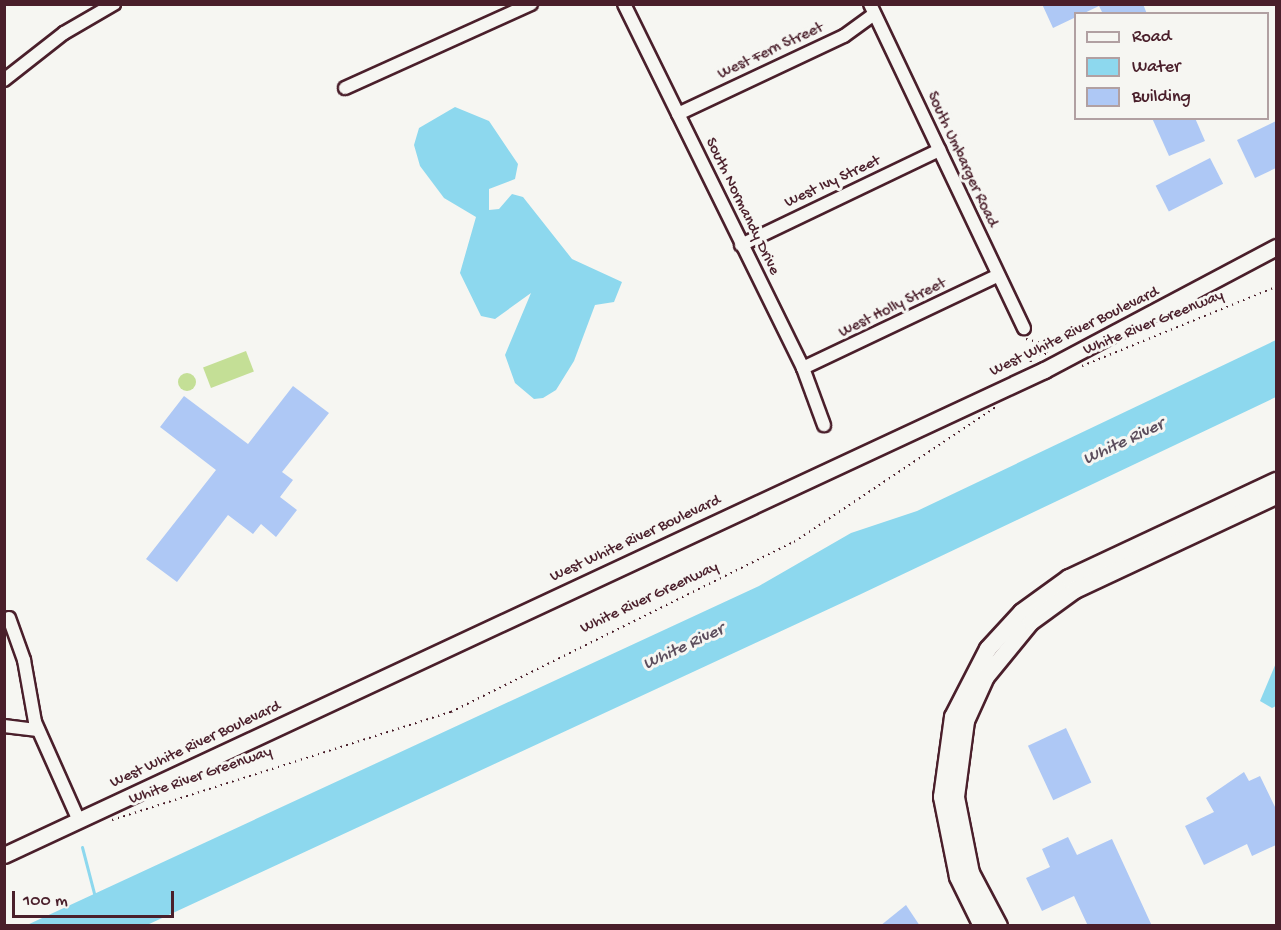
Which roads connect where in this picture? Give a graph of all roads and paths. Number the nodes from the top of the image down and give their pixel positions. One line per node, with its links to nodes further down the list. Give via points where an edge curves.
1 (81, 4): 6 (street)
2 (114, 4): 6 (street)
3 (531, 4): 8 (street)
4 (624, 4): 9 (street, South Normandy Drive)
5 (872, 9): 9 (street, West Fern Street, via 844,36); 10 (street, South Umbarger Road)
6 (87, 17): 7 (street)
7 (4, 80)
8 (345, 88)
9 (678, 114): 11 (street, South Normandy Drive)
10 (939, 150): 11 (street, West Ivy Street); 13 (street, South Umbarger Road)
11 (741, 245): 16 (street, South Normandy Drive)
12 (1276, 247): 17 (street, West White River Boulevard)
13 (998, 276): 15 (street, South Umbarger Road); 16 (street, West Holly Street)
14 (1276, 287): 18 (path, White River Greenway)
15 (1024, 328): 17 (path, via 1026,339 1048,345 1046,354 1028,355)
16 (802, 368): 20 (street, South Normandy Drive)
17 (1044, 370): 26 (street, West White River Boulevard)
18 (1072, 370)
19 (1004, 402): 27 (path, White River Greenway, via 794,542 451,712 251,771)
20 (824, 425)
21 (1276, 481): 29 (main road, via 1069,579 1022,612 983,656 953,717 942,797 958,877)
22 (1276, 496): 30 (main road, via 1076,590 1022,631 986,677 966,721 956,797 971,873)
23 (9, 618): 25 (street, via 24,660)
24 (4, 726): 25 (street)
25 (38, 730): 26 (street)
26 (78, 821): 28 (street, West White River Boulevard)
27 (104, 823)
28 (4, 855)
29 (982, 926)
30 (999, 926)

